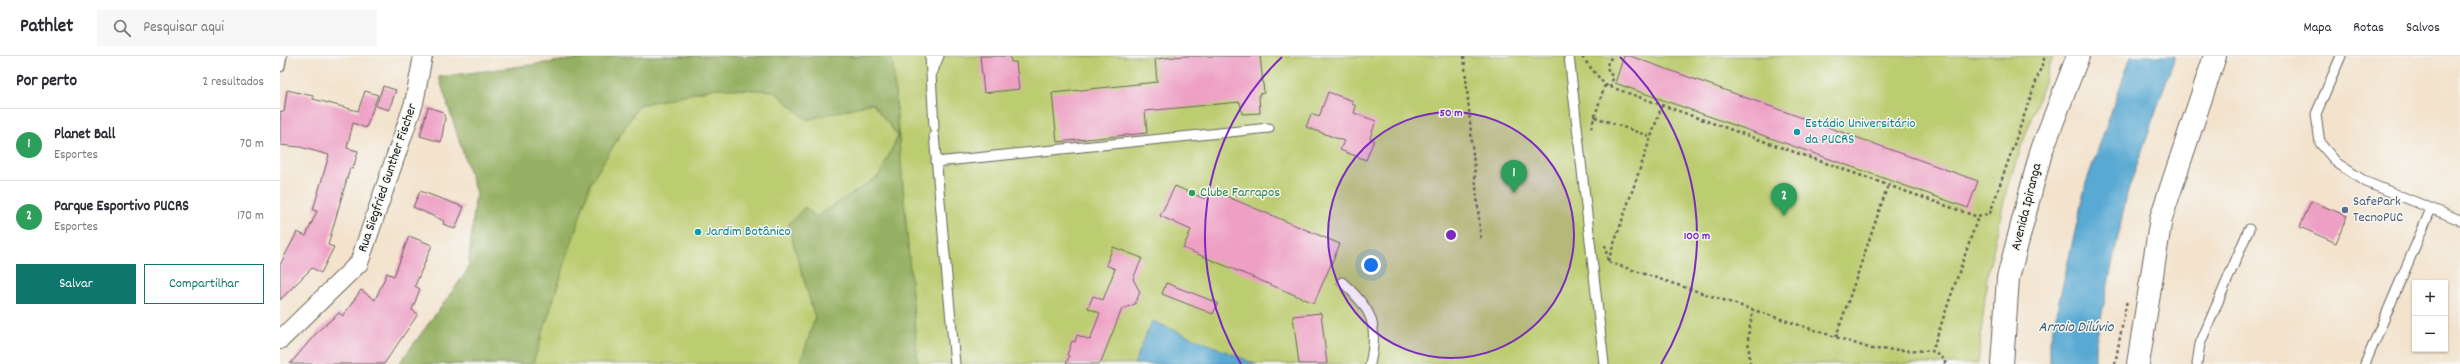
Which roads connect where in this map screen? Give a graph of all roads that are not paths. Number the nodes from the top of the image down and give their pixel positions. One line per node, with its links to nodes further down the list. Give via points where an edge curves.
1 (282, 56): 9 (lane)
2 (423, 56): 17 (street, Rua Siegfried Gunther Fischer, via 414,103 359,263)
3 (930, 56): 10 (lane)
4 (939, 56): 10 (lane)
5 (1569, 56): 20 (lane)
6 (2078, 56): 21 (main road, Avenida Ipiranga, via 2041,152 2008,278)
7 (2215, 56): 22 (main road, via 2162,218)
8 (2341, 56): 13 (lane, via 2316,114 2320,143 2336,163 2366,182)
9 (280, 67)
10 (932, 74): 12 (lane)
11 (1269, 128): 12 (lane)
12 (936, 162): 18 (lane)
13 (2431, 209): 14 (lane); 24 (lane)
14 (2460, 220)
15 (2249, 229): 23 (lane, via 2200,344)
16 (1342, 282): 19 (lane, via 1360,297 1372,316 1375,341)
17 (280, 340)
18 (955, 364)
19 (1370, 364)
20 (1604, 364)
21 (2002, 364)
22 (2138, 364)
23 (2196, 364)
24 (2365, 364)

